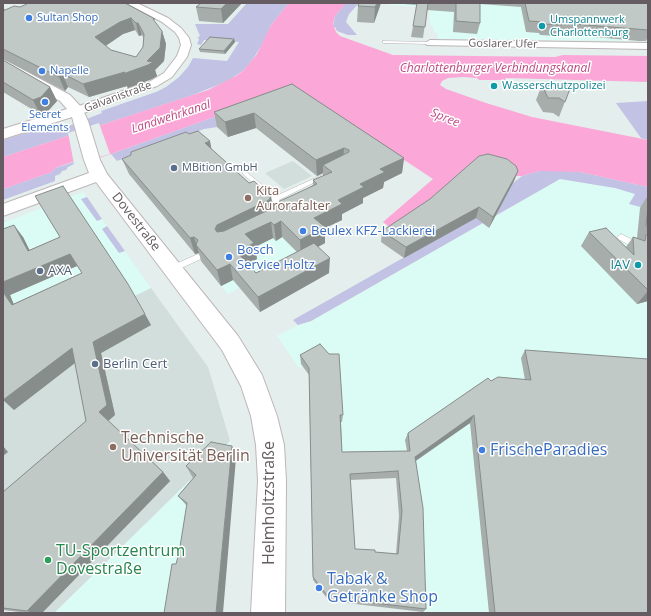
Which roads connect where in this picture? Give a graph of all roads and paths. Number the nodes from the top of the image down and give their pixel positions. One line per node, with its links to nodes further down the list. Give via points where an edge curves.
1 (130, 3): 6 (street, Galvanistraße, via 165,20 178,30 186,45 182,57 168,75 153,84)
2 (385, 42): 3 (lane)
3 (430, 43): 4 (street, Goslarer Ufer)
4 (648, 46)
5 (3, 63): 6 (street, via 65,98)
6 (80, 118): 7 (street); 8 (street)
7 (3, 134)
8 (96, 167): 12 (street); 17 (street, Dovestraße)
9 (245, 173): 11 (lane)
10 (330, 173): 11 (lane)
11 (275, 199): 13 (lane, via 279,212)
12 (3, 210)
13 (272, 221)
14 (620, 237): 15 (lane)
15 (648, 248)
16 (198, 257): 17 (lane)
17 (172, 269): 18 (street, Dovestraße)
18 (236, 352): 19 (street, Helmholtzstraße, via 254,383 270,445 272,481)
19 (268, 613)

